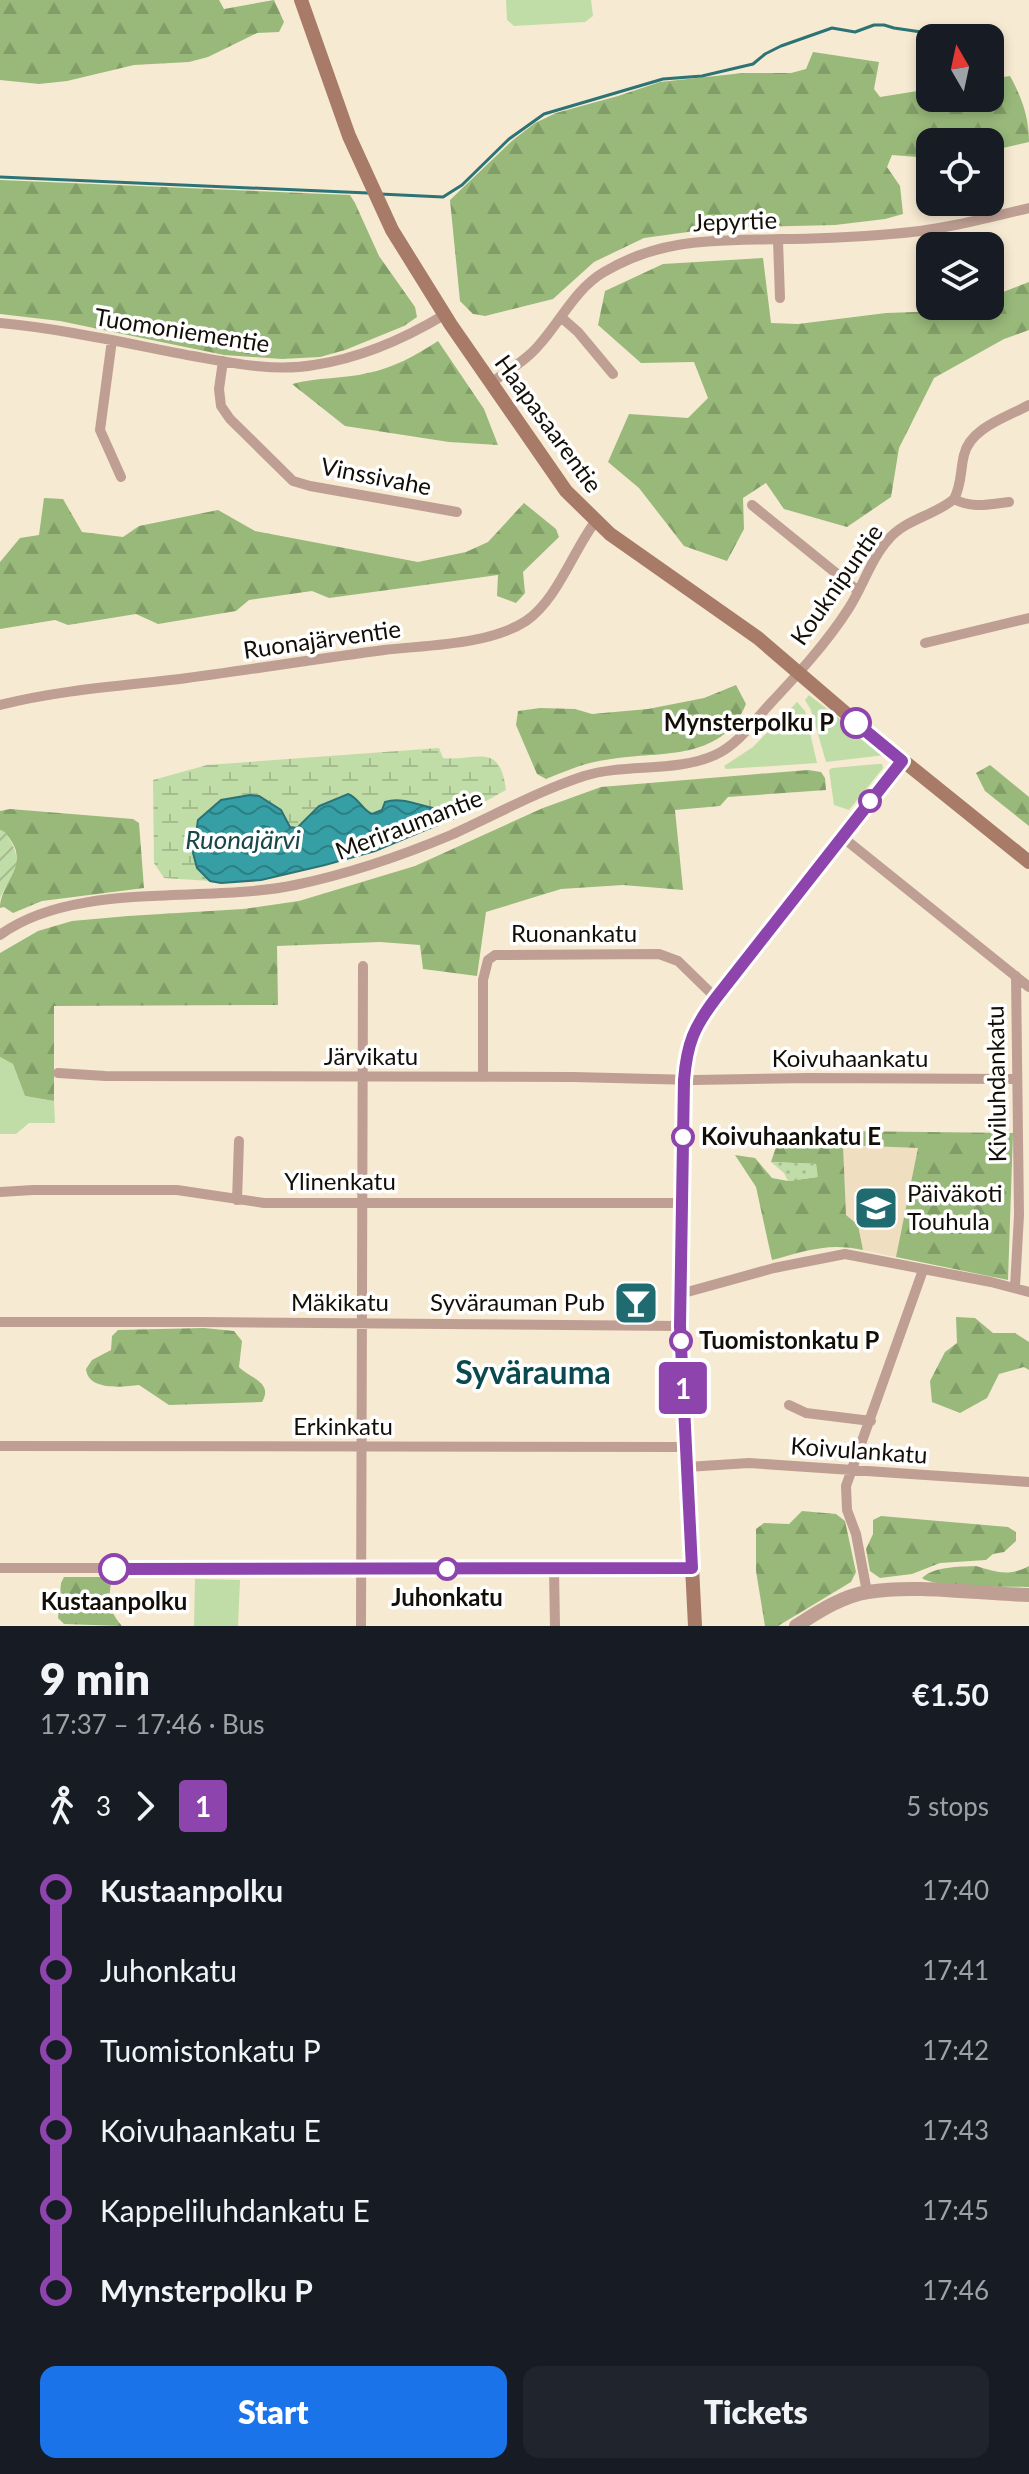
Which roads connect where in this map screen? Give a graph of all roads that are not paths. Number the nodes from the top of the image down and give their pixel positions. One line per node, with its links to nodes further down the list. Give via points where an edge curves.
1 (301, 0): 5 (main road, Haapasaarentie, via 374,194)
2 (1029, 208): 3 (street, Jepyrtie, via 895,234)
3 (778, 240): 4 (street); 6 (street, Jepyrtie, via 710,239 651,251 600,274)
4 (780, 298)
5 (444, 315): 9 (street, Tuomoniementie, via 387,344 330,362 290,367); 11 (main road, Haapasaarentie)
6 (562, 318): 10 (street); 11 (street, Jepyrtie, via 536,349)
7 (0, 323): 8 (street, Tuomoniementie)
8 (112, 340): 9 (street, Tuomoniementie); 13 (street, via 100,430)
9 (223, 361): 17 (street, Vinssivahe, via 221,406 293,481)
10 (613, 374)
11 (491, 383): 18 (main road, Haapasaarentie, via 566,491)
12 (1029, 405): 14 (street, via 970,441)
13 (121, 477)
14 (954, 499): 15 (street, via 978,506); 19 (street, Kouknipuntie, via 897,531)
15 (1009, 502)
16 (752, 505): 19 (street)
17 (457, 512)
18 (595, 522): 22 (main road, Haapasaarentie, via 758,638); 23 (street, Ruonajärventie, via 541,607 528,620 488,636 41,695)
19 (858, 591): 22 (street, Kouknipuntie)
20 (1029, 618): 21 (street)
21 (925, 643)
22 (798, 674): 24 (main road, Haapasaarentie); 27 (street, Meriraumantie, via 738,740 699,761 581,777 406,853 295,885 72,905 26,918)
23 (0, 705)
24 (902, 761): 25 (main road); 26 (main road, Haapasaarentie)
25 (841, 836): 29 (street); 31 (main road)
26 (1029, 862)
27 (0, 935)
28 (363, 966): 33 (street)
29 (1016, 976): 30 (street); 35 (street, Kiviluhdankatu)
30 (1029, 987)
31 (716, 998): 34 (street, Ruonankatu, via 671,957 495,955 488,960 483,980); 36 (main road, via 689,1042)
32 (58, 1073): 33 (street, Järvikatu)
33 (362, 1077): 34 (street, Järvikatu); 40 (street)
34 (483, 1077): 36 (street, Järvikatu)
35 (1015, 1079): 36 (street, Koivuhaankatu); 43 (street, Kiviluhdankatu)
36 (684, 1080): 41 (main road)
37 (239, 1141): 39 (street)
38 (0, 1192): 39 (street, Ylinenkatu, via 177,1190)
39 (237, 1200): 40 (street, Ylinenkatu)
40 (361, 1202): 41 (street, Ylinenkatu); 47 (street)
41 (682, 1203): 45 (main road)
42 (923, 1270): 43 (street); 45 (street, via 845,1254); 50 (street)
43 (1015, 1287): 44 (street)
44 (1029, 1292)
45 (680, 1294): 48 (main road)
46 (0, 1322): 47 (street, Mäkikatu)
47 (361, 1324): 48 (street, Mäkikatu); 53 (street)
48 (680, 1326): 52 (main road)
49 (789, 1405): 50 (street, via 806,1413)
50 (871, 1421): 55 (street)
51 (0, 1446): 53 (street, Erkinkatu)
52 (686, 1447): 53 (street, Erkinkatu); 54 (main road)
53 (360, 1448): 59 (street)
54 (687, 1467): 55 (street, Koivulankatu, via 749,1463); 58 (main road)
55 (853, 1471): 56 (street, Koivulankatu); 61 (street, via 846,1486 847,1510)
56 (1029, 1482)
57 (0, 1568): 59 (street)
58 (692, 1568): 60 (street); 65 (main road)
59 (361, 1569): 60 (street); 63 (street)
60 (554, 1569): 64 (street)
61 (867, 1592): 62 (street); 66 (street)
62 (1029, 1595)
63 (361, 1626)
64 (555, 1626)
65 (695, 1626)
66 (796, 1626)

